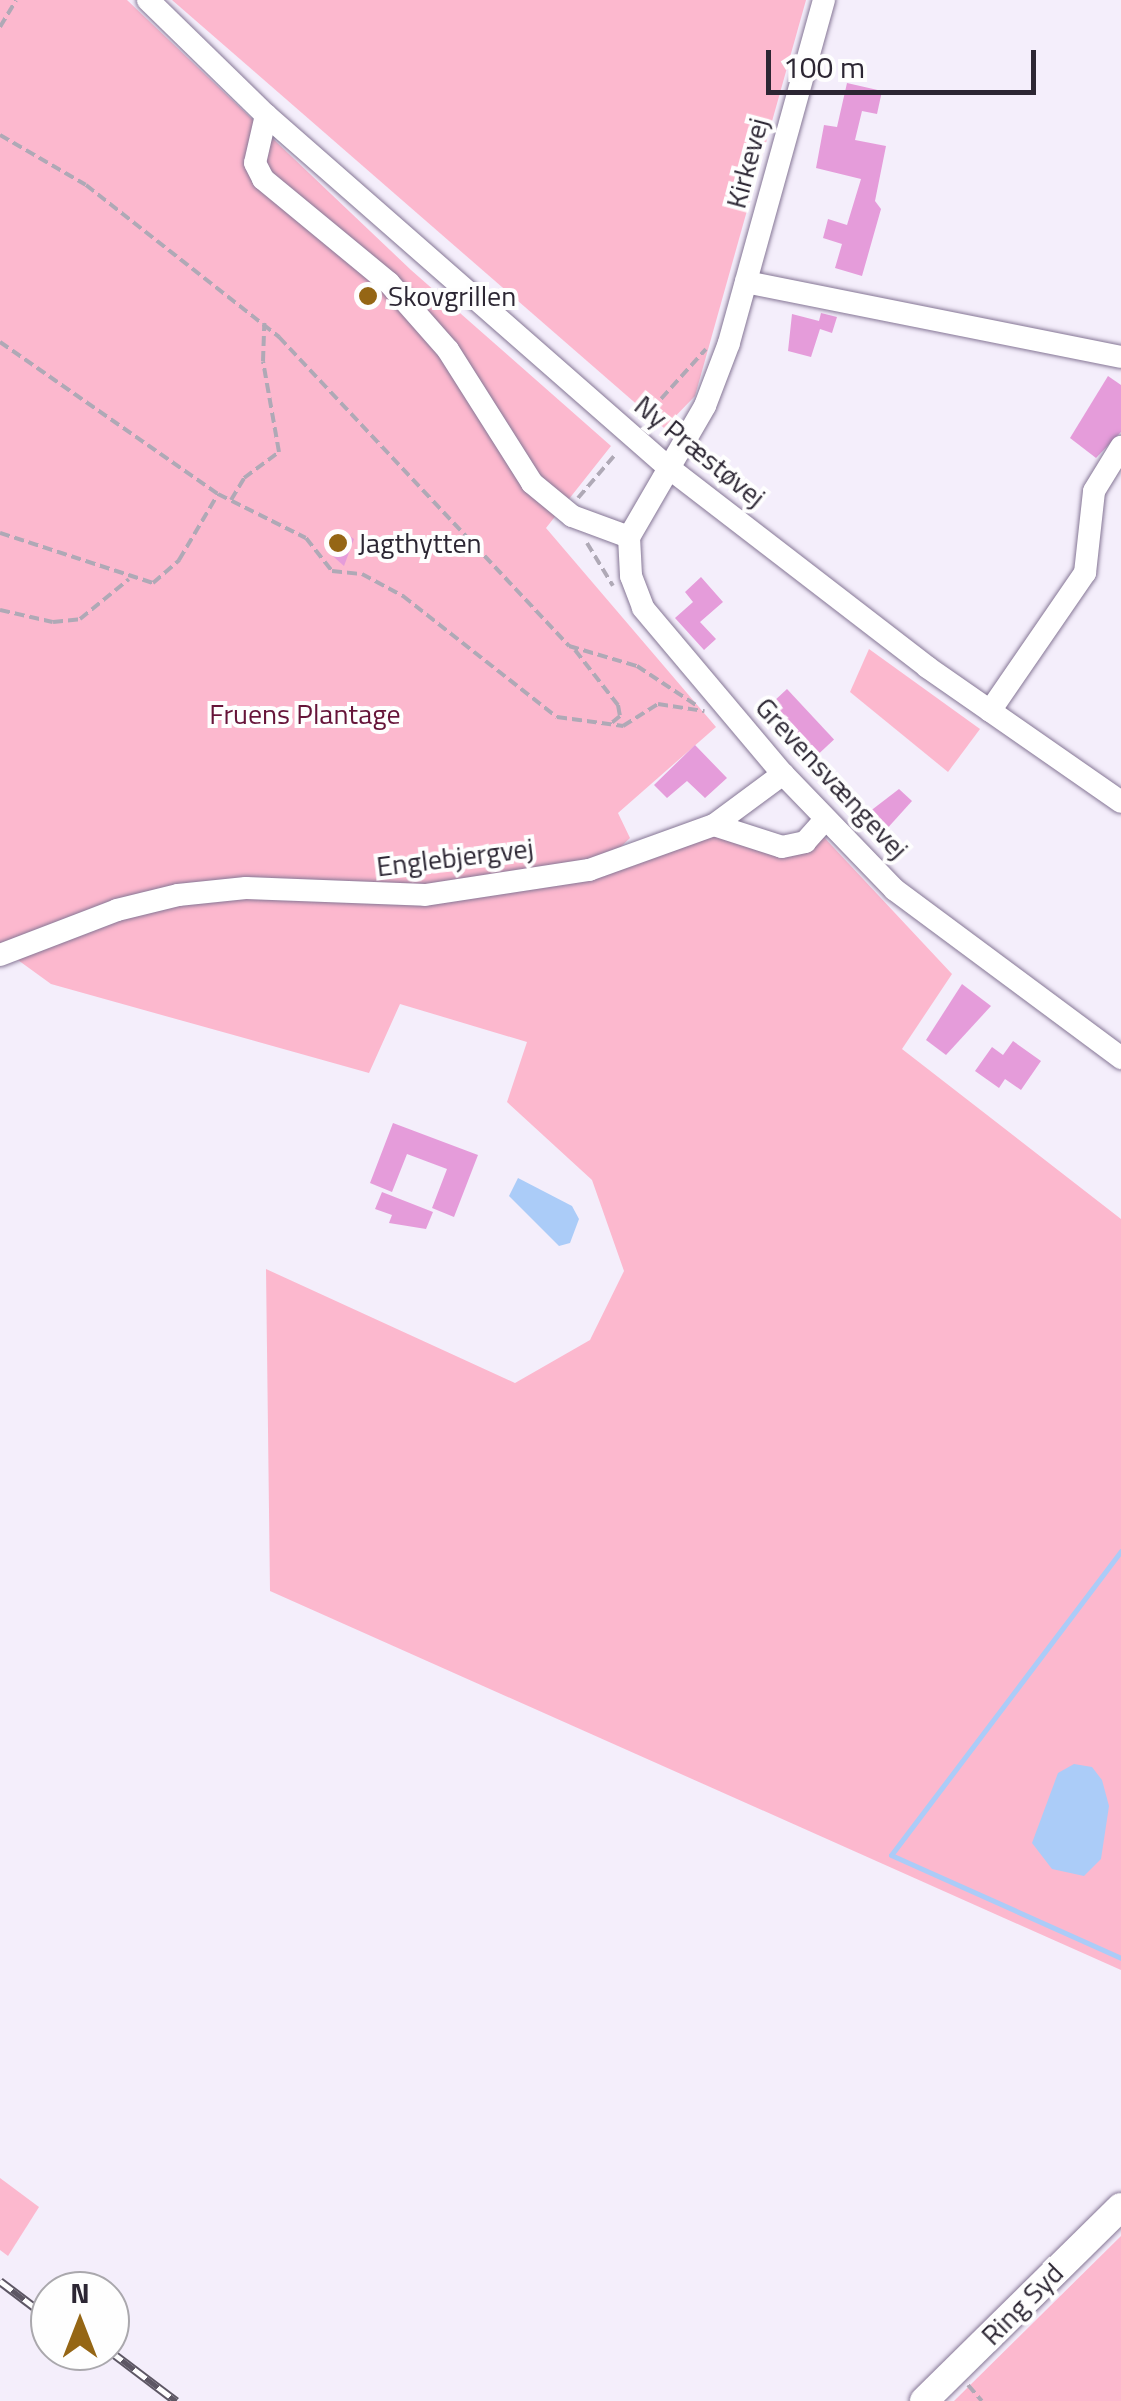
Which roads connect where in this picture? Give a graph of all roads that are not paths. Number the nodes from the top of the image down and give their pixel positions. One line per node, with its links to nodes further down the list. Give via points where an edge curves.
1 (148, 0): 3 (street, Ny Præstøvej)
2 (824, 0): 4 (street, Kirkevej)
3 (266, 114): 7 (street, Ny Præstøvej); 8 (street, via 255,163 263,179 389,284 448,350 532,483 572,516)
4 (746, 282): 5 (street); 7 (street, Kirkevej, via 706,406)
5 (1121, 356)
6 (1121, 447): 9 (street, via 1090,505 1085,573)
7 (670, 468): 8 (street); 9 (street, Ny Præstøvej)
8 (629, 536): 10 (street, Grevensvængevej, via 631,576 644,608)
9 (990, 711): 11 (street, Ny Præstøvej)
10 (783, 774): 12 (street, Grevensvængevej); 13 (street, Englebjergvej)
11 (1121, 802)
12 (825, 820): 13 (street, via 805,842 782,847); 15 (street, Grevensvængevej, via 894,890)
13 (714, 825): 14 (street, Englebjergvej, via 589,870 426,895 246,888 178,895 117,910)
14 (0, 956)
15 (1121, 1058)
16 (1121, 2206): 17 (main road, Ring Syd)
17 (924, 2401)

